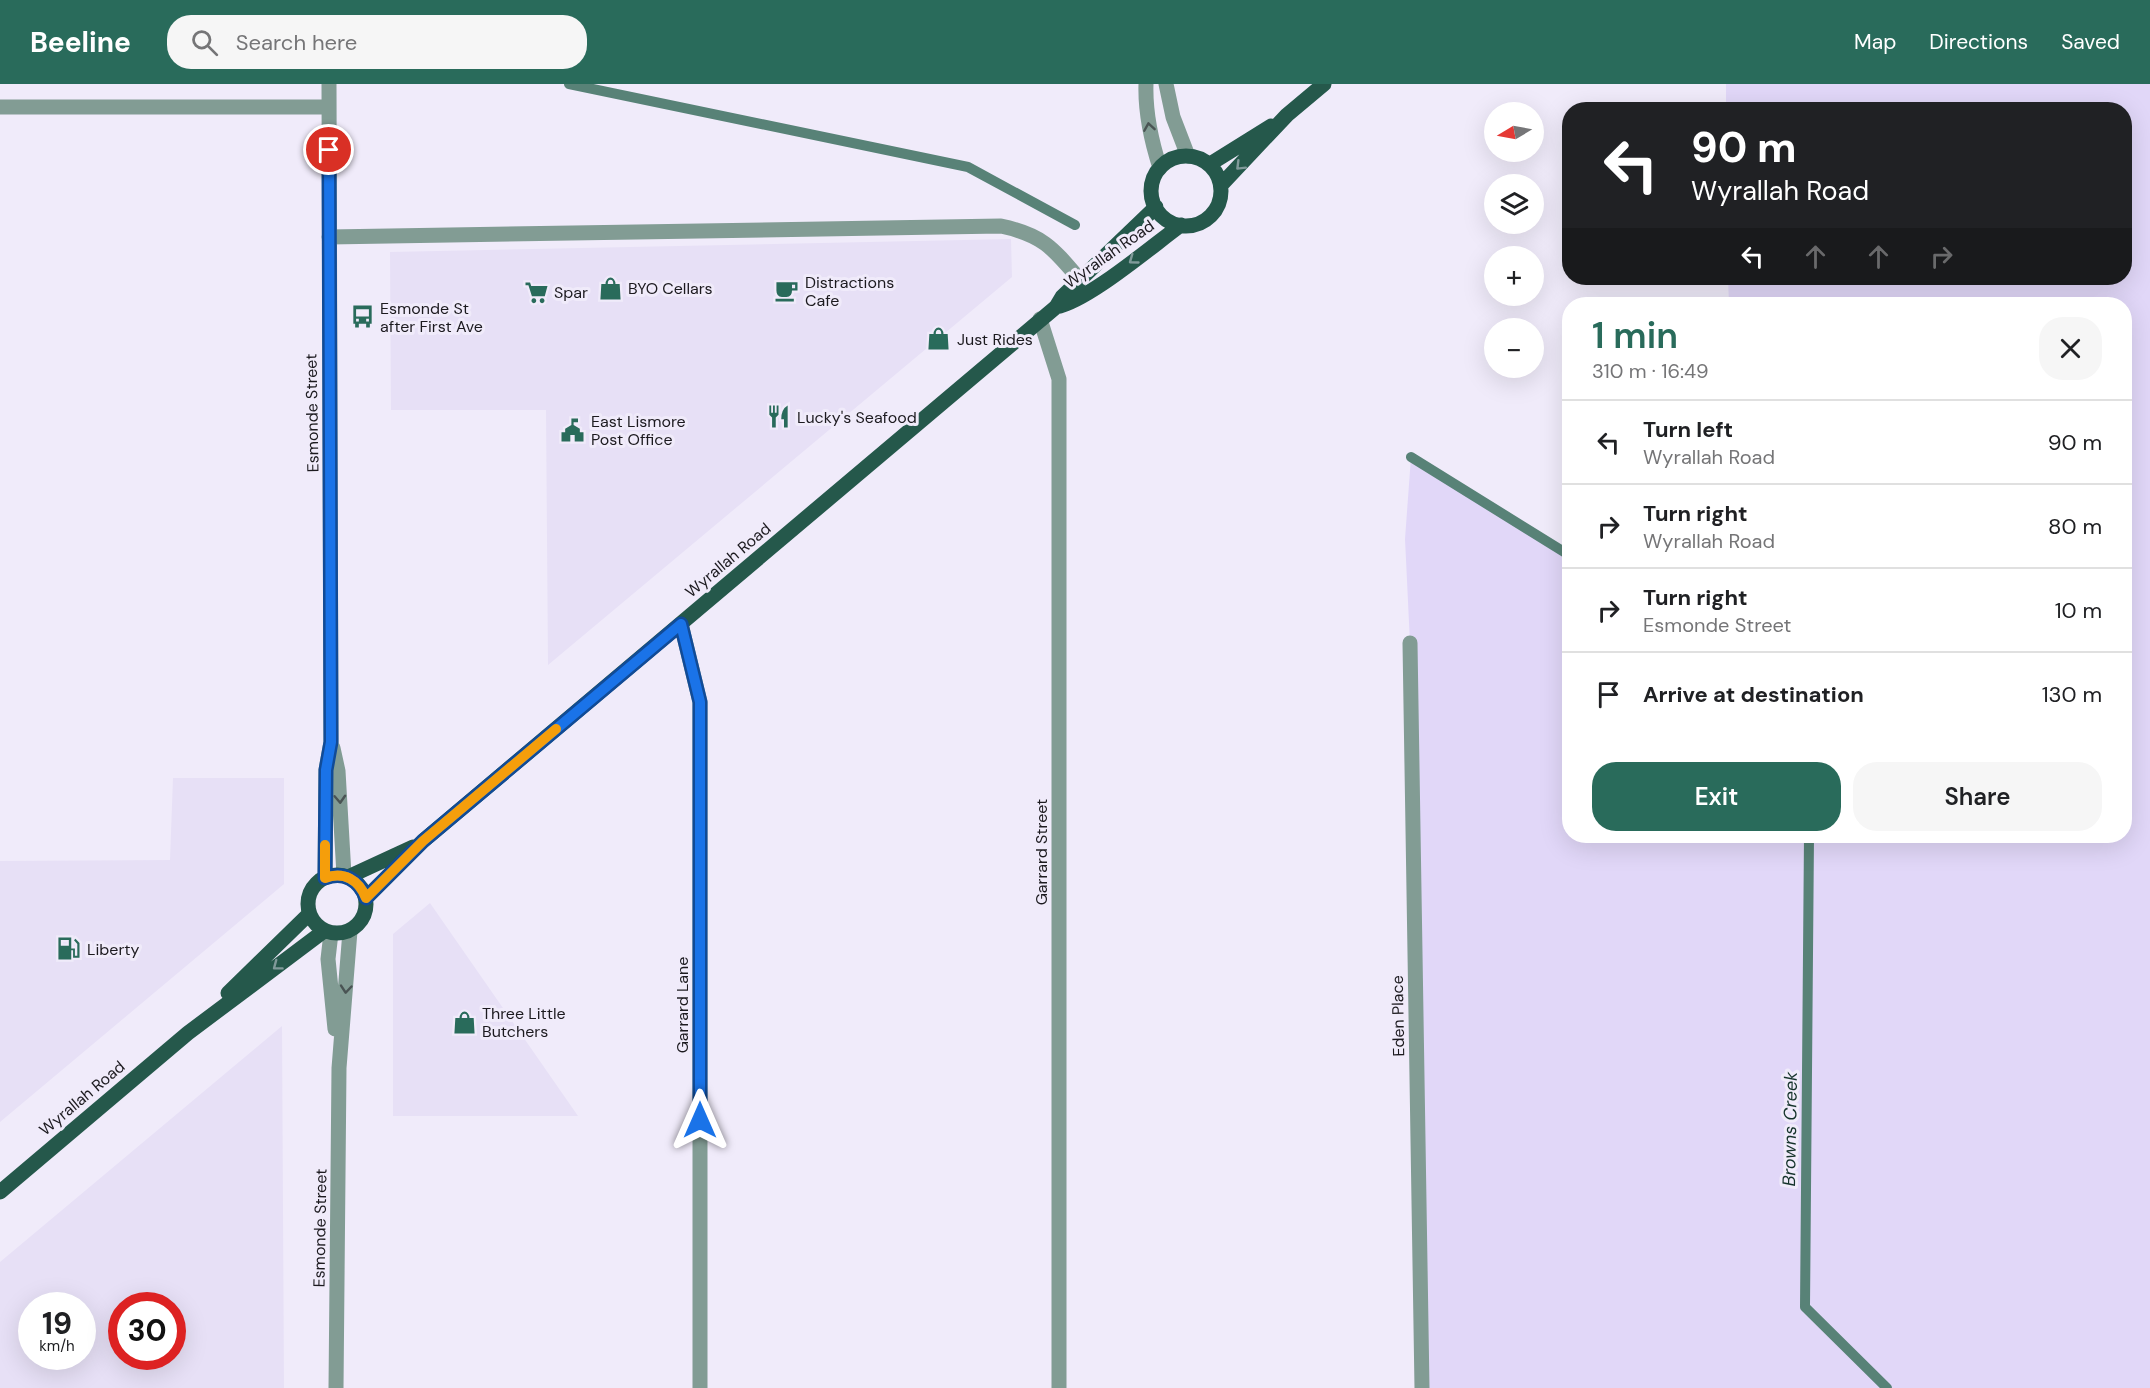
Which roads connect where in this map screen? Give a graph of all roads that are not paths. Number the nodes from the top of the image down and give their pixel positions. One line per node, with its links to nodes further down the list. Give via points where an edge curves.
1 (329, 84): 6 (street, Esmonde Street)
2 (1146, 84): 10 (street, one-way to 2, via 1152,143)
3 (1166, 84): 8 (street)
4 (1324, 84): 7 (main road)
5 (0, 107): 6 (street)
6 (329, 107): 14 (street, Esmonde Street)
7 (1287, 115): 9 (main road); 11 (main road, one-way to 11)
8 (1188, 156): 9 (main road); 10 (main road, via 1173,159)
9 (1210, 164): 11 (main road)
10 (1160, 168): 12 (main road, via 1152,183)
11 (1221, 185): 13 (main road, via 1218,207 1211,215 1192,226)
12 (1156, 207): 13 (main road, via 1166,219); 15 (main road, Wyrallah Road)
13 (1181, 225): 16 (main road, Wyrallah Road, one-way to 16, via 1100,285)
14 (329, 237): 15 (street, via 1000,226 1040,238); 20 (street, Esmonde Street)
15 (1080, 280): 16 (main road, Wyrallah Road)
16 (1056, 307): 17 (main road, Wyrallah Road)
17 (1040, 319): 18 (main road, Wyrallah Road); 33 (street, Garrard Street, via 1059,379)
18 (681, 624): 21 (main road, Wyrallah Road); 32 (street, Garrard Lane, via 700,702)
19 (1410, 643): 34 (street, Eden Place)
20 (331, 742): 22 (street, Esmonde Street, one-way to 22, via 338,771); 23 (street, Esmonde Street, via 326,770)
21 (423, 841): 22 (main road, Wyrallah Road); 24 (main road, Wyrallah Road)
22 (346, 876): 23 (main road, Wyrallah Road); 24 (main road, via 361,888)
23 (325, 878): 25 (main road, via 312,888)
24 (366, 898): 26 (main road, Wyrallah Road, via 365,914)
25 (309, 914): 27 (main road, via 315,924); 28 (main road, Wyrallah Road)
26 (350, 931): 27 (main road); 29 (street, Esmonde Street, one-way to 29)
27 (328, 932): 28 (main road, Wyrallah Road, one-way to 28); 29 (street, Esmonde Street)
28 (188, 1033): 30 (main road, Wyrallah Road)
29 (339, 1068): 31 (street, Esmonde Street)
30 (0, 1192)
31 (336, 1388)
32 (700, 1388)
33 (1059, 1388)
34 (1422, 1388)

